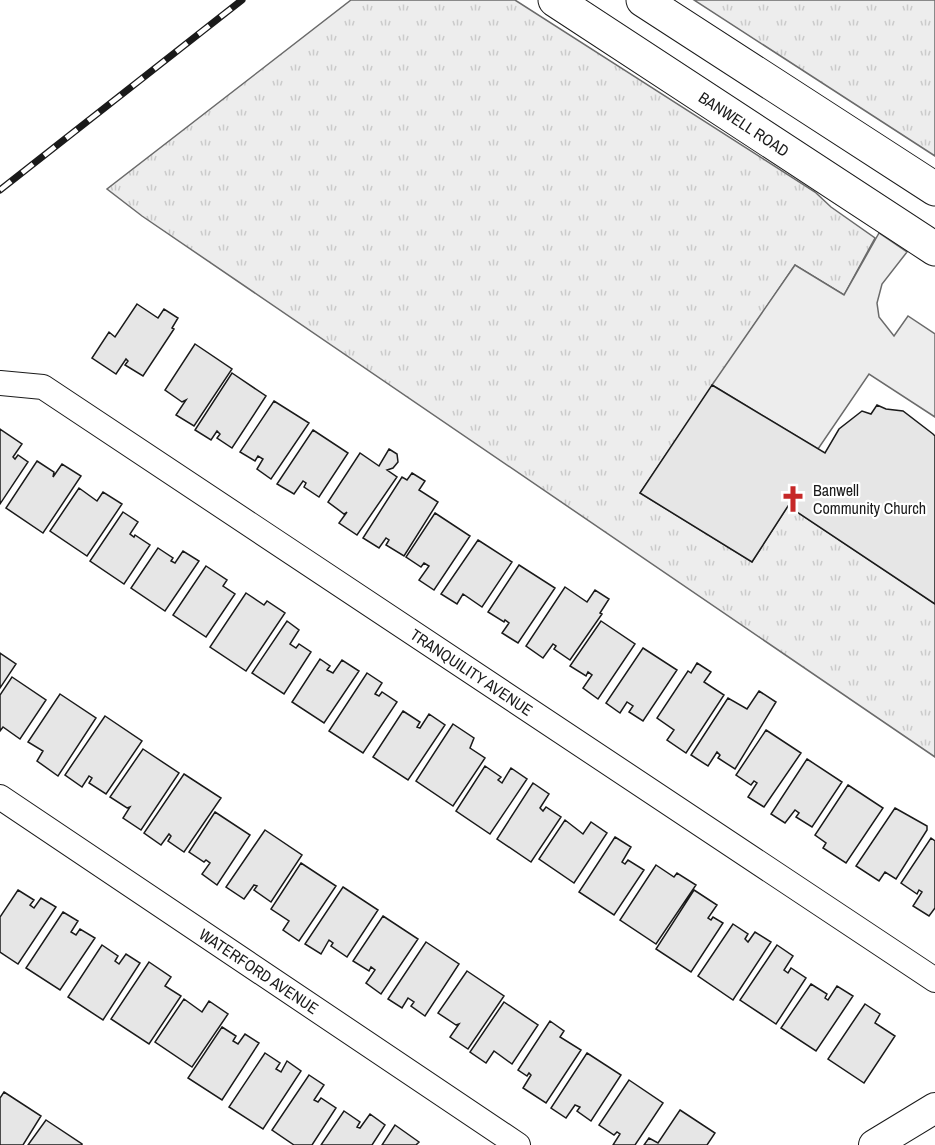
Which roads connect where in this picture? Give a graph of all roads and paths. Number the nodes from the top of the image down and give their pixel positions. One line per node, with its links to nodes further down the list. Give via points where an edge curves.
1 (555, 0): 4 (main road, BANWELL ROAD)
2 (643, 0): 3 (main road)
3 (935, 189)
4 (935, 249)
5 (1, 383): 7 (street, TRANQUILITY AVENUE, via 43,387)
6 (0, 797): 9 (street, WATERFORD AVENUE)
7 (935, 980)
8 (935, 1108): 10 (street)
9 (518, 1145)
10 (874, 1145)

